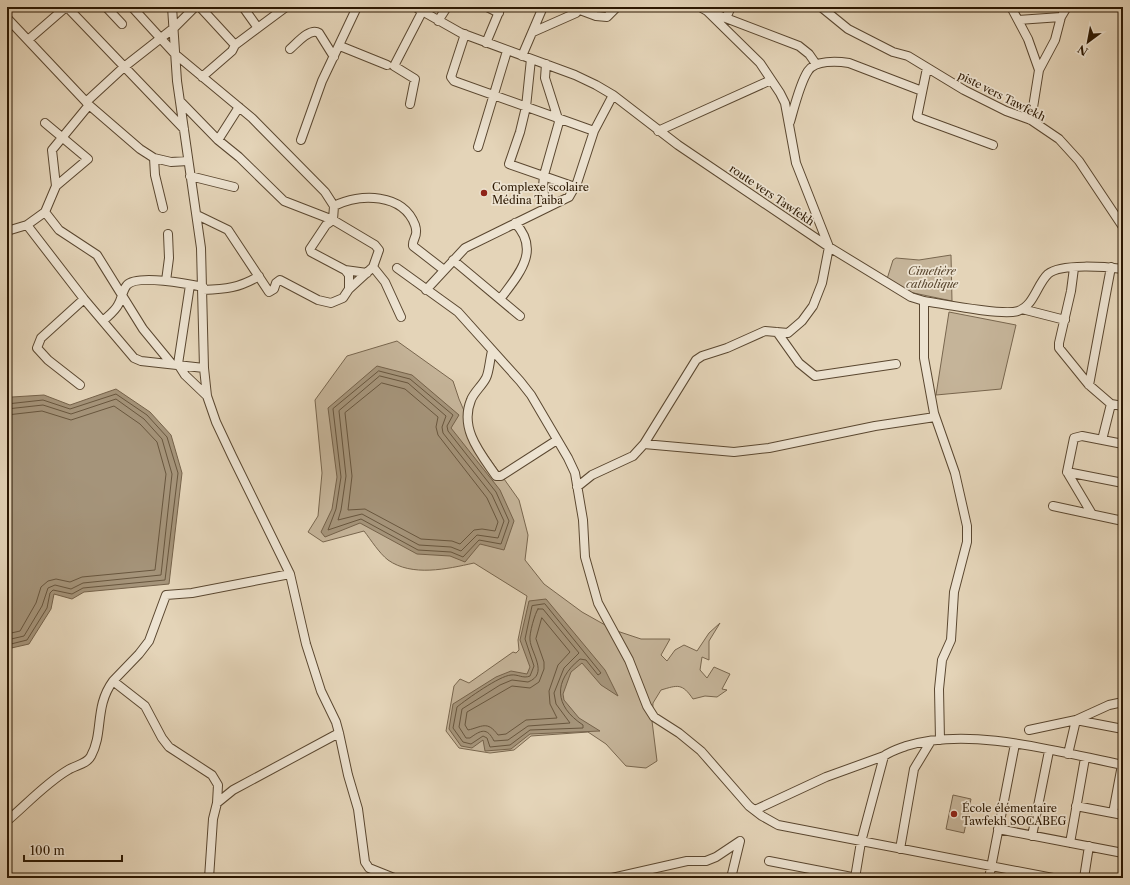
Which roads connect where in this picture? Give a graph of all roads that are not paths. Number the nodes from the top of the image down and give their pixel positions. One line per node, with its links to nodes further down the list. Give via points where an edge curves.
1 (67, 7): 34 (street); 47 (street)
2 (106, 7): 28 (street)
3 (132, 7): 33 (street)
4 (172, 7): 29 (street)
5 (195, 7): 29 (street)
6 (200, 7): 36 (street)
7 (243, 7): 30 (street)
8 (286, 7): 30 (street)
9 (357, 7): 37 (street)
10 (415, 7): 22 (street, route vers Tawfekh)
11 (448, 7): 27 (street)
12 (488, 7): 21 (street)
13 (543, 7): 31 (street)
14 (617, 7): 19 (street, via 607,17 596,16)
15 (731, 7): 25 (street)
16 (821, 7): 48 (street, piste vers Tawfekh, via 848,29 893,52 908,56)
17 (1011, 7): 26 (street)
18 (1067, 7): 23 (street)
19 (580, 8): 31 (street)
20 (703, 9): 25 (street); 51 (street, via 760,63)
21 (500, 10): 35 (street)
22 (422, 12): 27 (street, route vers Tawfekh); 57 (street, via 394,66 415,79)
23 (1061, 17): 26 (street); 49 (street, via 1056,36)
24 (7, 18): 34 (street)
25 (726, 18): 45 (street, via 799,46)
26 (1018, 20): 49 (street)
27 (438, 21): 32 (street, route vers Tawfekh)
28 (122, 24)
29 (175, 27): 33 (street); 40 (street)
30 (258, 28): 36 (street)
31 (534, 32): 41 (street)
32 (464, 34): 35 (street, route vers Tawfekh); 53 (street, via 451,77 460,84)
33 (160, 39): 40 (street); 47 (street)
34 (28, 40): 56 (street)
35 (486, 43): 39 (street, route vers Tawfekh)
36 (235, 45): 50 (street, via 232,51)
37 (340, 46): 42 (street); 46 (street)
38 (290, 49): 42 (street, via 311,31 316,31)
39 (507, 51): 41 (street, route vers Tawfekh); 53 (street)
40 (175, 54): 50 (street); 55 (street)
41 (522, 56): 43 (street, route vers Tawfekh)
42 (334, 57): 69 (street, via 322,81)
43 (531, 59): 44 (street, route vers Tawfekh); 59 (street)
44 (546, 64): 54 (street, route vers Tawfekh, via 575,75); 60 (street, via 545,78)
45 (816, 64): 52 (street, via 838,61 849,63); 63 (street, via 808,72)
46 (387, 66)
47 (124, 67): 56 (street); 64 (street)
48 (927, 68): 52 (street); 61 (street, piste vers Tawfekh, via 988,103)
49 (1039, 70): 61 (street)
50 (202, 77): 58 (street)
51 (771, 80): 63 (street, via 785,103); 65 (street)
52 (922, 92): 70 (street, via 916,114 920,118)
53 (494, 95): 59 (street); 71 (street)
54 (613, 95): 65 (street, route vers Tawfekh); 66 (street)
55 (180, 101): 64 (street); 68 (street)
56 (88, 103): 67 (street); 72 (street, via 140,149)
57 (410, 104)
58 (239, 106): 68 (street); 79 (street, via 325,192)
59 (526, 107): 60 (street); 74 (street, via 509,164)
60 (558, 119): 66 (street); 74 (street)
61 (1031, 120): 87 (street, piste vers Tawfekh, via 1059,139 1079,161)
62 (45, 122): 67 (street)
63 (789, 123): 91 (street, via 796,163)
64 (184, 129): 73 (street)
65 (658, 131): 91 (street, route vers Tawfekh)
66 (594, 132): 77 (street)
67 (62, 137): 76 (street, via 52,150); 76 (street, via 88,159)
68 (218, 140): 85 (street, via 284,201)
69 (301, 140)
70 (993, 145)
71 (478, 147)
72 (154, 158): 73 (street, via 171,162); 80 (street, via 155,175)
73 (188, 161): 75 (street)
74 (544, 175): 77 (street); 81 (street)
75 (190, 176): 78 (street); 84 (street)
76 (56, 186): 82 (street)
77 (575, 187): 81 (street, via 569,197)
78 (234, 188)
79 (334, 206): 85 (street); 99 (street, via 370,197 394,202 407,210 414,225 417,235 413,246)
80 (163, 208)
81 (546, 208): 86 (street)
82 (45, 212): 88 (street); 107 (street, via 59,230 97,255)
83 (1123, 213): 87 (street)
84 (196, 214): 101 (street, via 228,230); 104 (street)
85 (333, 220): 93 (street, via 375,245 379,250); 98 (street, via 326,225 310,252)
86 (515, 223): 92 (street, via 465,248); 108 (street, via 524,232 528,251 514,281)
87 (1121, 224)
88 (27, 226): 89 (street); 109 (street)
89 (7, 231)
90 (168, 234): 102 (street, via 169,258)
91 (829, 247): 110 (street, route vers Tawfekh, via 900,291); 116 (street, via 822,283 813,306 795,328 788,333)
92 (453, 260): 99 (street); 108 (street)
93 (373, 267): 100 (street); 113 (street, via 385,282)
94 (1111, 267): 96 (street); 97 (street); 122 (street)
95 (397, 268): 106 (street)
96 (1074, 268): 111 (street, via 1062,268 1048,275 1031,301); 114 (street)
97 (1123, 269)
98 (345, 270): 100 (street); 105 (street, via 349,275)
99 (444, 270): 106 (street)
100 (367, 273): 105 (street)
101 (259, 276): 104 (street, via 236,288); 105 (street, via 269,292 280,280 318,300 331,303 343,298)
102 (166, 281): 103 (street); 107 (street, via 132,282)
103 (190, 284): 104 (street); 118 (street)
104 (203, 288): 120 (street)
105 (349, 289)
106 (426, 290): 117 (street, via 458,312)
107 (122, 294): 115 (street, via 116,308); 118 (street, via 143,329)
108 (501, 298): 112 (street)
109 (84, 299): 115 (street); 121 (street, via 41,338 37,348)
110 (924, 301): 111 (street, route vers Tawfekh, via 1008,312); 126 (street, via 924,358)
111 (1022, 309): 114 (street)
112 (520, 316)
113 (401, 317)
114 (1065, 320): 122 (street, via 1059,348)
115 (103, 321): 118 (street, via 137,360)
116 (777, 332): 119 (street, via 798,363 815,376); 129 (street, via 765,330 696,360)
117 (492, 351): 127 (street, via 531,395); 127 (street, via 487,376 470,401 469,418 471,437 496,476 501,476)
118 (174, 363): 120 (street); 123 (street)
119 (896, 364)
120 (204, 368): 123 (street)
121 (80, 385)
122 (1089, 385): 124 (street)
123 (207, 396): 137 (street, via 216,422)
124 (1111, 404): 125 (street); 128 (street)
125 (1123, 406)
126 (935, 417): 129 (street, via 875,426 769,448 734,452); 144 (street, via 955,473 967,526 967,542 954,592 951,640 942,660 939,690)
127 (557, 440): 133 (street, via 574,470)
128 (1102, 440): 130 (street); 131 (street, via 1082,436 1074,438)
129 (644, 444): 133 (street, via 633,456 592,475)
130 (1123, 444)
131 (1067, 472): 132 (street); 135 (street)
132 (1123, 483)
133 (577, 487): 156 (street, via 583,520 585,557 598,603 629,660 654,717 701,750)
134 (1053, 506): 135 (street)
135 (1092, 514): 136 (street)
136 (1123, 520)
137 (290, 574): 138 (street, via 192,593 166,595 149,641); 143 (street, via 306,644 321,691)
138 (113, 681): 152 (street, via 145,706 169,747 206,770); 159 (street, via 102,699 96,744 88,761 54,780)
139 (1123, 702): 140 (street, via 1109,705)
140 (1076, 720): 141 (street); 142 (street); 148 (street)
141 (1123, 728)
142 (1029, 730)
143 (339, 733): 153 (street); 171 (street, via 358,810 365,862 369,868)
144 (940, 740): 145 (street); 146 (street, via 968,739)
145 (930, 741): 149 (street, via 920,742); 165 (street, via 914,768)
146 (1015, 744): 147 (street); 160 (street)
147 (1049, 751): 148 (street); 161 (street)
148 (1068, 754): 150 (street)
149 (884, 756): 156 (street, via 826,777); 162 (street)
150 (1085, 758): 151 (street); 155 (street)
151 (1122, 765): 157 (street)
152 (218, 785): 153 (street); 154 (street)
153 (233, 790): 154 (street)
154 (218, 803): 170 (street, via 213,819)
155 (1076, 806): 157 (street); 163 (street)
156 (755, 810): 162 (street, via 778,825)
157 (1113, 813): 158 (street)
158 (1123, 815)
159 (7, 821)
160 (998, 829): 161 (street); 168 (street)
161 (1032, 836): 163 (street)
162 (861, 842): 165 (street); 174 (street)
163 (1070, 843): 164 (street)
164 (1090, 846): 166 (street); 177 (street)
165 (900, 849): 168 (street)
166 (1123, 853)
167 (769, 861): 174 (street)
168 (991, 866): 169 (street); 175 (street)
169 (1025, 875): 176 (street)
170 (209, 878)
171 (394, 878)
172 (612, 878): 173 (street, via 687,860 706,861 740,841)
173 (731, 878)
174 (855, 878)
175 (989, 878)
176 (1053, 878)
177 (1084, 878)

